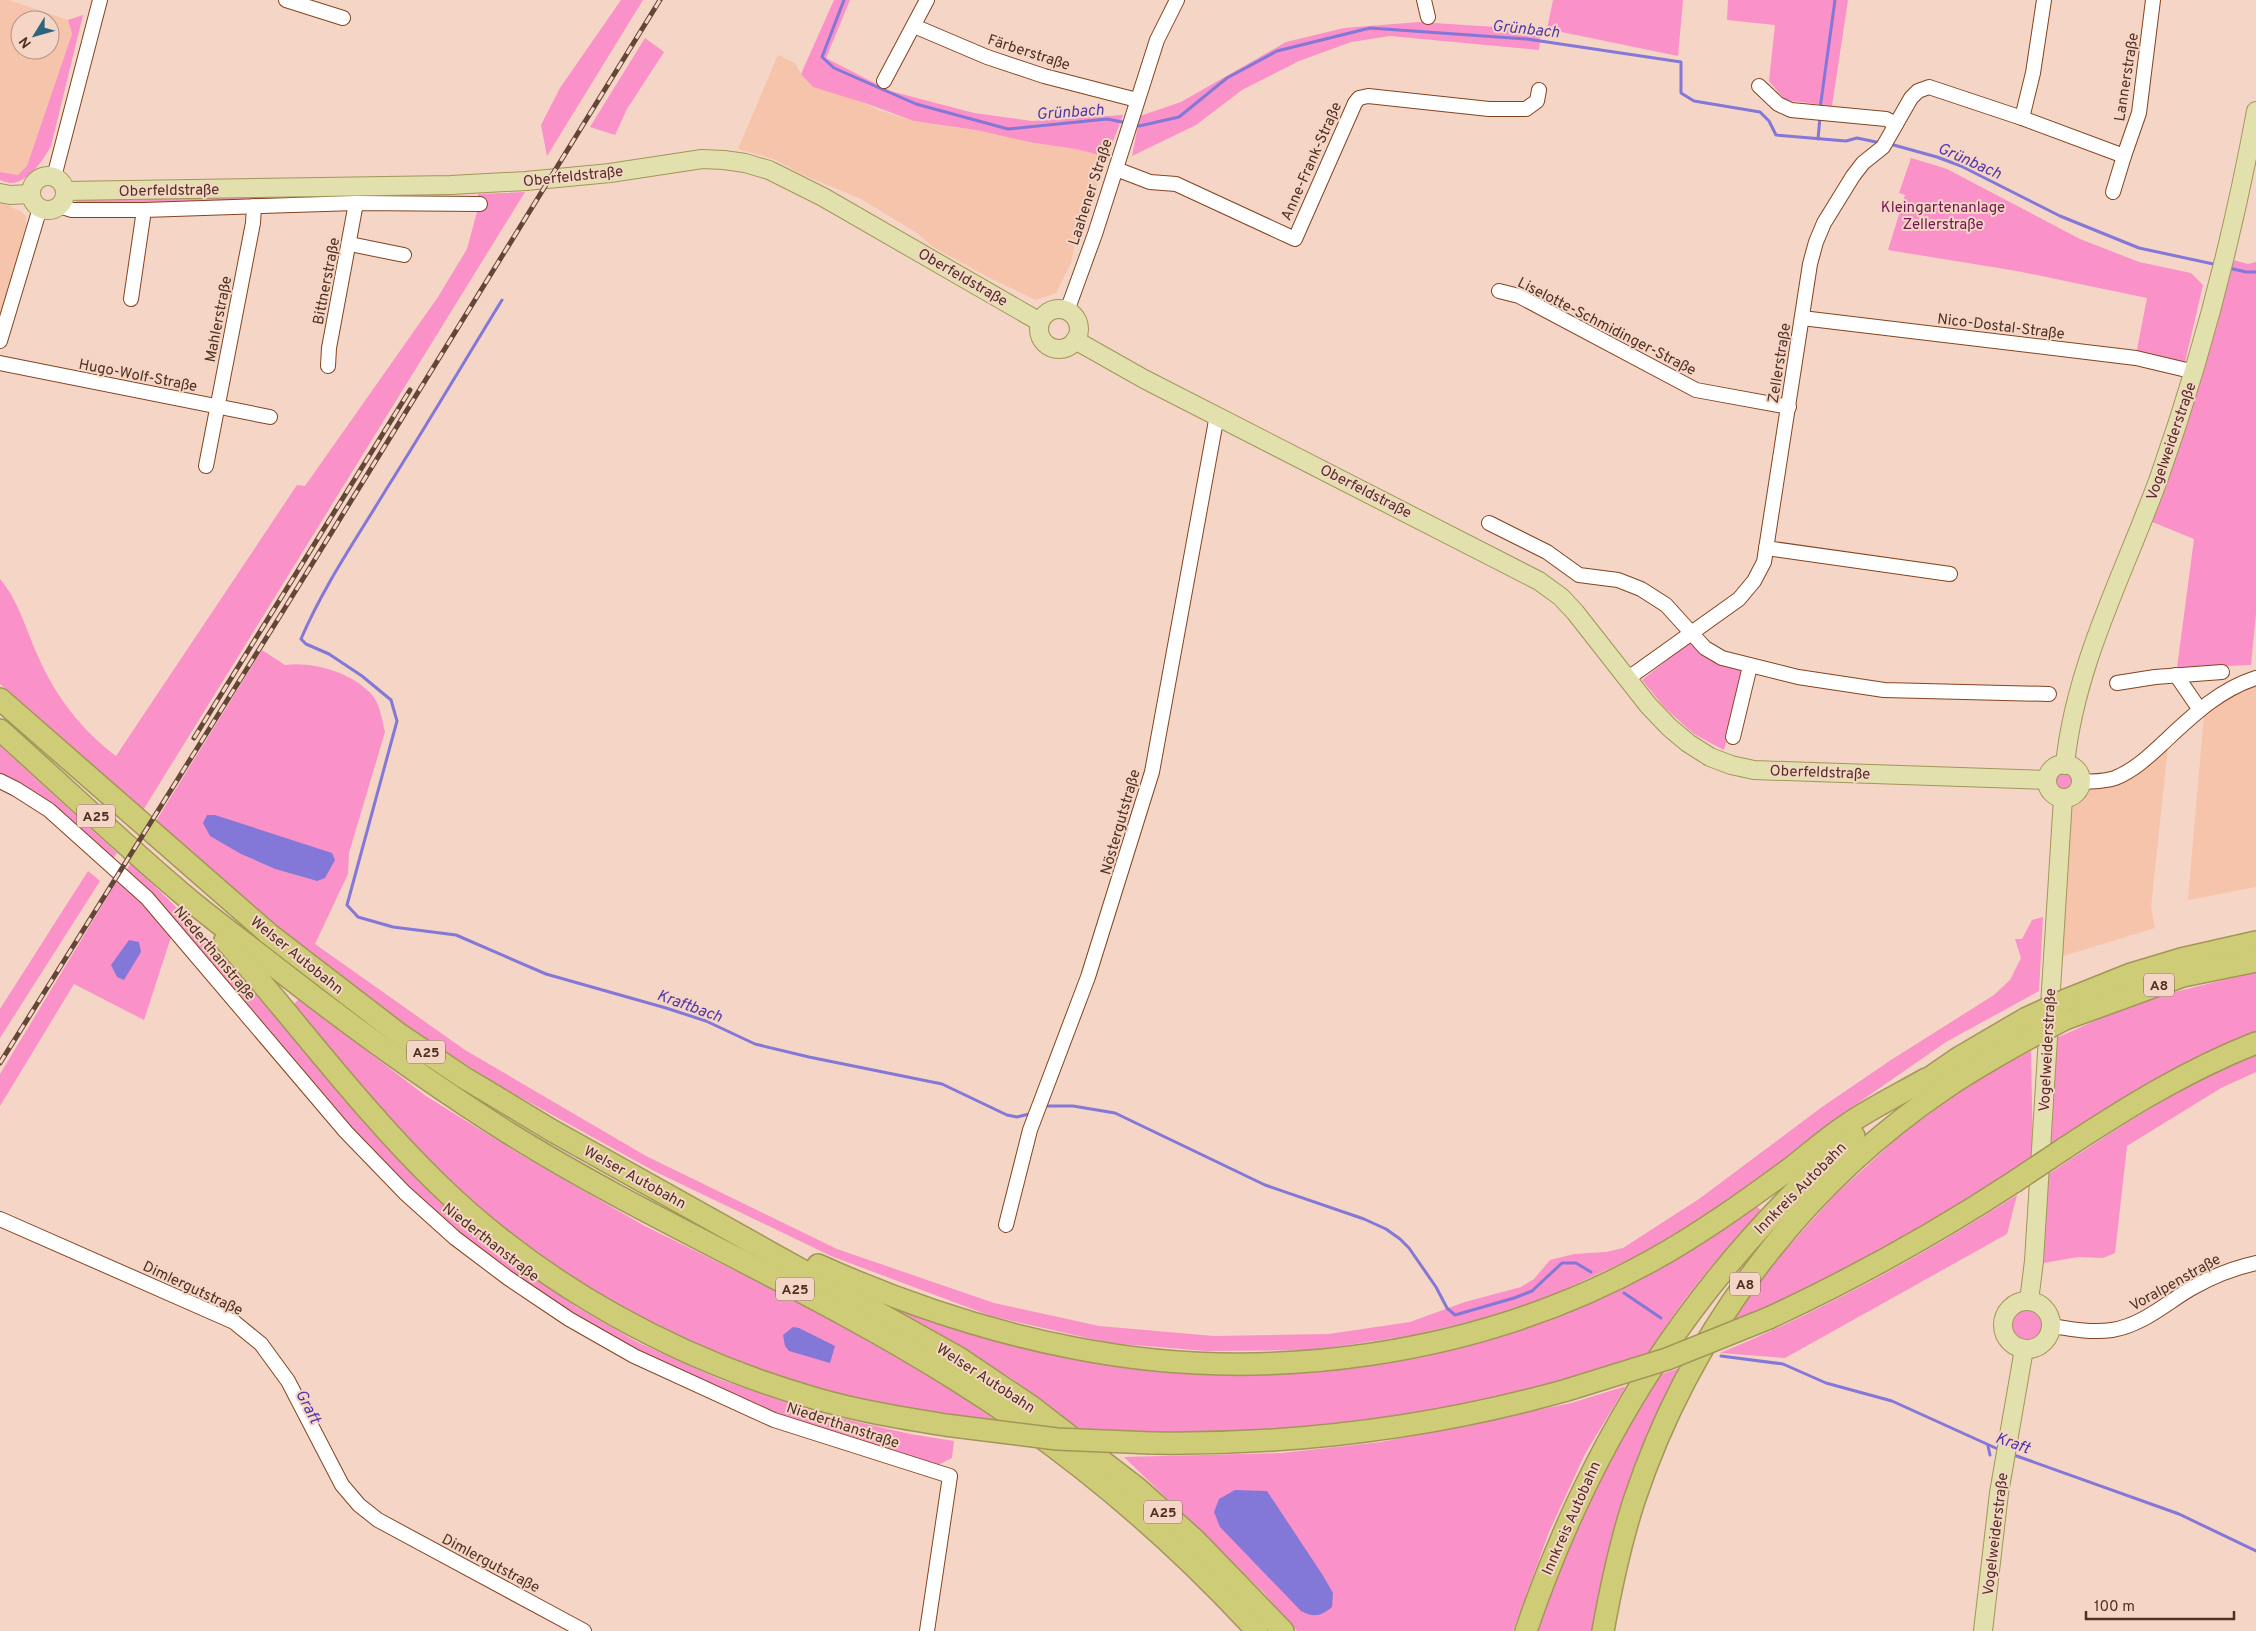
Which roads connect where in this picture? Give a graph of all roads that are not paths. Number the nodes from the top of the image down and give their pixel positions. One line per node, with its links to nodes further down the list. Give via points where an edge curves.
1 (100, 0): 20 (street)
2 (286, 0): 9 (street)
3 (927, 0): 10 (street)
4 (1177, 0): 14 (street, Laahener Straße, via 1157,40)
5 (1424, 0): 8 (street)
6 (2044, 0): 16 (street, via 2033,73)
7 (2152, 0): 18 (street, Lannerstraße, via 2139,112)
8 (1428, 17)
9 (343, 18)
10 (914, 26): 11 (street); 14 (street, Färberstraße, via 1044,76)
11 (884, 81)
12 (1759, 86): 17 (street, via 1778,104 1791,110 1886,119)
13 (1539, 90): 19 (street, Anne-Frank-Straße, via 1537,101 1526,109 1489,109 1368,96 1359,98 1295,239 1176,184 1150,182)
14 (1136, 100): 19 (street, Laahener Straße)
15 (2256, 111): 40 (main road, Vogelweiderstraße, via 2223,267)
16 (2022, 118): 17 (street, Zellerstraße, via 1930,86 1911,98); 18 (street)
17 (1896, 124): 34 (street, Zellerstraße, via 1886,143 1863,163 1824,223 1810,264)
18 (2124, 156): 22 (street, Lannerstraße)
19 (1116, 169): 33 (street, Laahener Straße)
20 (54, 177): 23 (main road, via 59,180); 24 (main road, via 45,176 32,186)
21 (0, 192): 24 (main road)
22 (2113, 192)
23 (62, 198): 24 (main road, via 53,209); 28 (street, Oberfeldstraße, via 72,210); 35 (main road, Oberfeldstraße, via 526,181 702,159 724,160 769,170 823,197)
24 (35, 201): 37 (street)
25 (356, 204): 26 (street, Oberfeldstraße); 27 (street, Oberfeldstraße); 29 (street, Bittnerstraße)
26 (480, 204)
27 (254, 206): 28 (street, Oberfeldstraße); 42 (street, Mahlerstraße)
28 (144, 210): 32 (street)
29 (350, 244): 30 (street); 39 (street, Bittnerstraße)
30 (404, 255)
31 (1499, 291): 41 (street, Liselotte-Schmidinger-Straße, via 1519,296 1696,390)
32 (131, 299)
33 (1067, 311): 35 (main road, via 1051,310); 36 (main road, via 1078,324)
34 (1802, 318): 40 (street, Nico-Dostal-Straße, via 2136,358); 41 (street, Zellerstraße)
35 (1040, 322): 36 (main road, via 1040,336 1052,348 1060,349)
36 (1075, 340): 43 (main road, Oberfeldstraße)
37 (0, 341)
38 (0, 363): 42 (street, Hugo-Wolf-Straße)
39 (328, 366)
40 (2195, 372): 61 (main road, Vogelweiderstraße, via 2090,656 2075,707)
41 (1789, 407): 47 (street, Zellerstraße)
42 (218, 408): 44 (street, Hugo-Wolf-Straße); 45 (street, Mahlerstraße)
43 (1217, 416): 54 (main road, Oberfeldstraße, via 1539,581 1575,612); 74 (street, Nöstergutstraße, via 1152,772 1088,977 1030,1130)
44 (270, 417)
45 (206, 466)
46 (1489, 523): 49 (street, via 1547,552 1579,575 1618,580 1642,589 1666,605)
47 (1766, 548): 48 (street); 49 (street, Zellerstraße, via 1764,562 1749,590)
48 (1950, 574)
49 (1691, 634): 50 (street, via 1713,654); 54 (street)
50 (1750, 666): 56 (street, via 1884,690); 60 (street)
51 (2222, 672): 52 (street)
52 (2176, 675): 55 (street); 58 (street)
53 (2256, 678): 58 (street, via 2220,695)
54 (1627, 679): 62 (main road, Oberfeldstraße, via 1648,705 1688,743 1731,765 1754,770)
55 (2117, 684)
56 (2049, 694)
57 (0, 699): 75 (highway, Welser Autobahn / A25, via 269,934 399,1034 551,1130)
58 (2200, 710): 64 (street, via 2125,773 2104,781)
59 (0, 730): 66 (highway, Welser Autobahn / A25)
60 (1733, 737)
61 (2065, 765): 62 (main road, via 2055,767); 64 (main road, via 2078,772)
62 (2047, 780): 65 (main road, via 2053,794)
63 (0, 781): 81 (street, Niederthanstraße, via 49,810 147,898 346,1132 405,1193 455,1238 508,1278 569,1319 634,1356 774,1420 950,1476)
64 (2081, 782): 65 (main road, via 2075,794)
65 (2063, 798): 77 (main road, Vogelweiderstraße, via 2035,1252)
66 (192, 902): 71 (highway, bridge, via 400,1145 470,1212 541,1268 623,1320 712,1363 818,1399 945,1426 1057,1439 1204,1444 1375,1430 1473,1413 1567,1390 1667,1358 1769,1318 1837,1286 1908,1248 2183,1075); 82 (highway, Welser Autobahn / A25, via 376,1044 509,1133 590,1181 897,1344 1012,1416 1126,1504 1191,1563)
67 (2256, 942): 69 (highway, Innkreis Autobahn / A8, via 2156,966)
68 (2256, 960): 69 (highway, Innkreis Autobahn / A8, via 2184,976)
69 (2066, 1010): 70 (highway, Innkreis Autobahn / A8, bridge)
70 (2027, 1029): 72 (highway, Innkreis Autobahn / A8, via 1968,1052); 85 (highway, Innkreis Autobahn / A8, via 1878,1139 1808,1207 1741,1289 1688,1375 1651,1455 1621,1545)
71 (2256, 1043)
72 (1926, 1080): 75 (highway, via 1846,1125 1682,1243 1613,1280 1482,1329 1366,1354 1269,1364 1221,1364 1133,1358 1076,1349 967,1322); 84 (highway, Innkreis Autobahn / A8, via 1854,1135 1802,1182 1729,1262 1666,1344 1619,1420 1575,1503)
73 (0, 1220): 80 (street, Dimlergutstraße, via 234,1322 260,1344 288,1381 342,1485 359,1505 378,1520)
74 (1006, 1225)
75 (728, 1228): 83 (highway, Welser Autobahn / A25, via 959,1358 1032,1407 1144,1495 1201,1546)
76 (2256, 1263): 78 (street, Voralpenstraße, via 2211,1277 2126,1327 2104,1331)
77 (2029, 1301): 78 (main road, via 2042,1307 2050,1319); 79 (main road, via 2009,1309 2003,1323 2006,1337)
78 (2050, 1326): 79 (main road, via 2045,1340)
79 (2024, 1349): 86 (main road, Vogelweiderstraße, via 1993,1534)
80 (584, 1631)
81 (927, 1631)
82 (1257, 1631)
83 (1283, 1631)
84 (1526, 1631)
85 (1603, 1631)
86 (1983, 1631)

